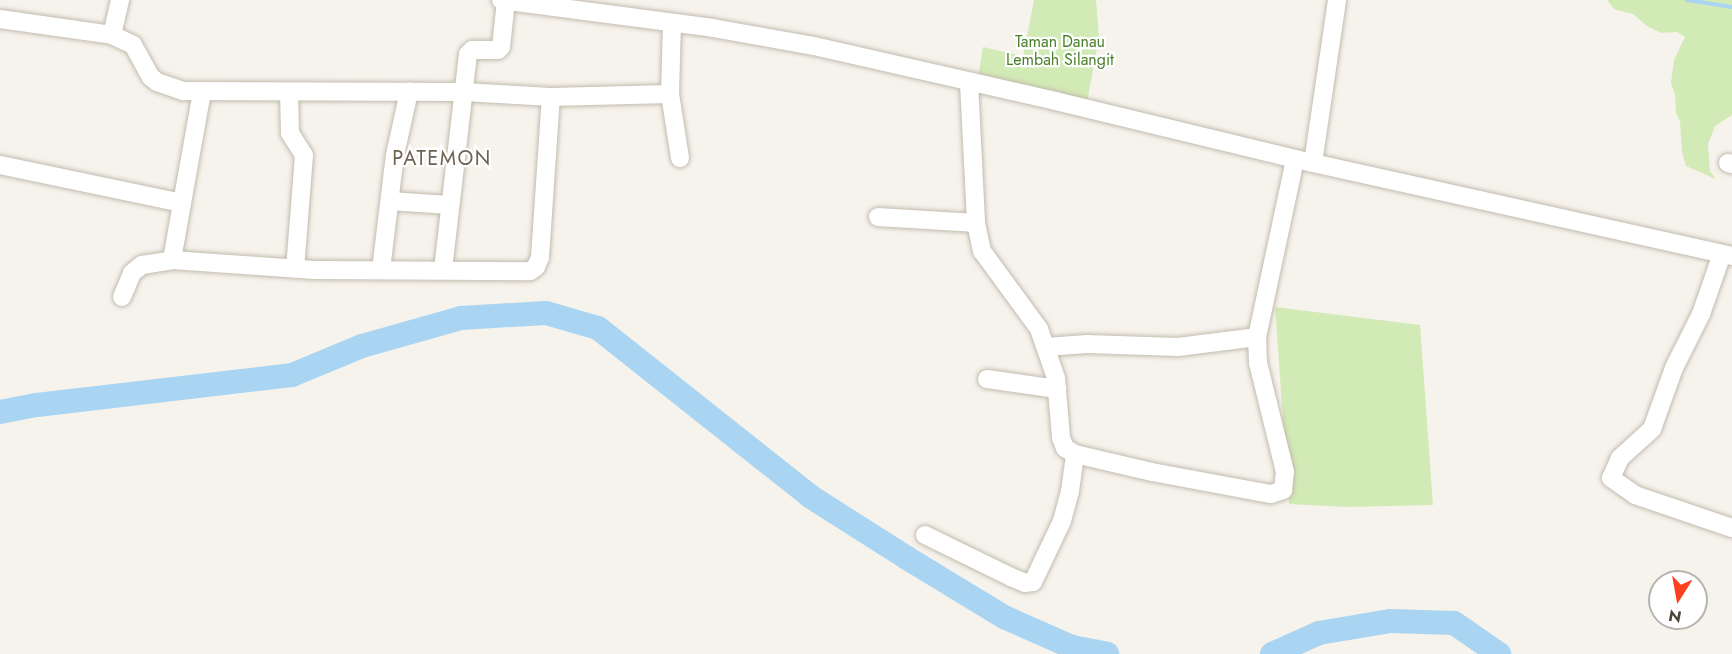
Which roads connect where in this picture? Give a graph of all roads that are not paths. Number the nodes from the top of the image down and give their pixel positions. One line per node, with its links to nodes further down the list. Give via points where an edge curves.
1 (120, 0): 7 (street)
2 (501, 0): 4 (street)
3 (1337, 0): 17 (street)
4 (506, 1): 6 (street); 12 (street, via 501,47 468,54)
5 (0, 20): 7 (street)
6 (672, 23): 8 (street, via 814,46); 13 (street)
7 (112, 35): 9 (street, via 133,45 157,82 183,92)
8 (969, 83): 16 (street); 23 (street)
9 (202, 92): 10 (street); 20 (street)
10 (289, 92): 11 (street); 26 (street, via 290,133 303,155)
11 (409, 92): 12 (street); 19 (street)
12 (464, 92): 14 (street); 21 (street)
13 (670, 94): 14 (street); 15 (street)
14 (551, 97): 28 (street, via 542,246 536,267 530,271)
15 (680, 158)
16 (1295, 159): 17 (street); 30 (street)
17 (1313, 163): 24 (street)
18 (0, 165): 20 (street)
19 (390, 201): 21 (street); 27 (street)
20 (182, 202): 25 (street)
21 (449, 205): 28 (street)
22 (878, 217): 23 (street)
23 (975, 223): 31 (street, via 982,251 1039,329)
24 (1727, 255): 35 (street, via 1674,368 1652,429 1620,458 1611,478 1635,495)
25 (172, 260): 26 (street); 29 (street, via 142,265 132,273)
26 (295, 269): 27 (street)
27 (381, 270): 28 (street)
28 (443, 270)
29 (122, 297)
30 (1257, 337): 31 (street, via 1178,347); 34 (street, via 1258,363 1286,472 1283,490 1271,494)
31 (1046, 347): 33 (street)
32 (987, 379): 33 (street)
33 (1057, 389): 34 (street, via 1061,438 1065,448)
34 (1075, 454): 36 (street, via 1062,521 1033,582 1011,577)
35 (1732, 528)
36 (925, 535)

